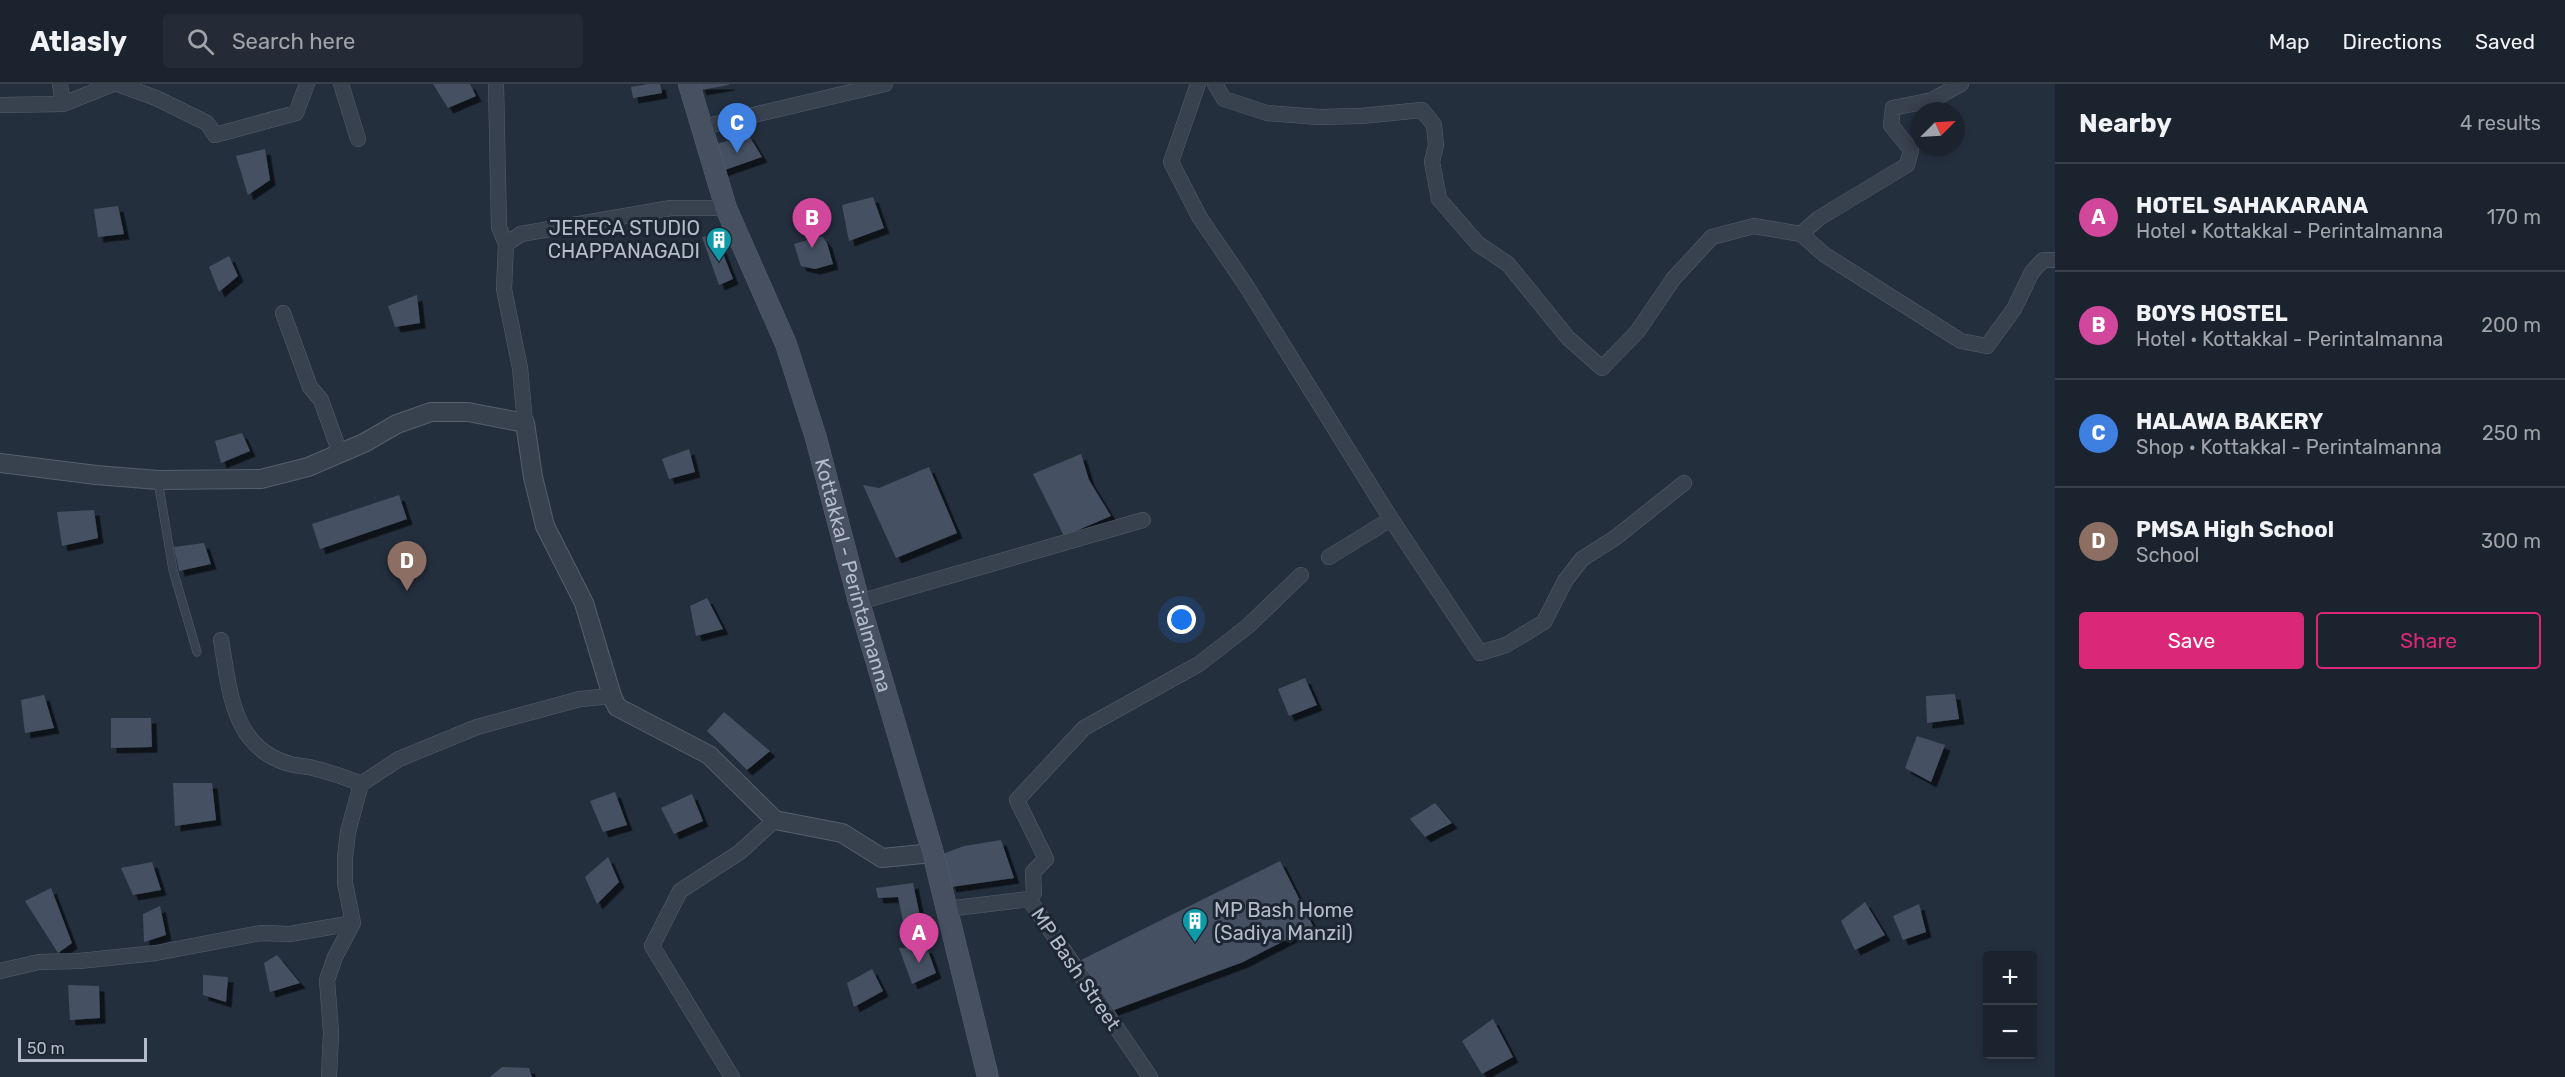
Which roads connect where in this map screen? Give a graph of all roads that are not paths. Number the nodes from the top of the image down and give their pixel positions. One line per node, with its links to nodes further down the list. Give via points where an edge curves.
1 (60, 84): 12 (street)
2 (115, 84): 3 (street, via 156,98 207,123 215,135 296,112); 12 (street)
3 (308, 84)
4 (341, 84): 14 (street)
5 (496, 84): 17 (street, via 499,227)
6 (689, 84): 13 (main road, Kottakkal - Perintalmanna)
7 (885, 84): 13 (street)
8 (1198, 84): 25 (street, via 1171,162 1200,218)
9 (1215, 84): 16 (street, via 1224,99 1267,113 1340,117 1422,110 1434,124 1436,145 1432,162 1439,200 1478,244 1508,264 1568,338 1602,368 1637,332 1674,278 1712,237 1754,226)
10 (1961, 84): 16 (street, via 1932,100 1893,108 1891,125 1911,150 1907,165 1819,218)
11 (0, 105): 12 (street)
12 (63, 105)
13 (703, 127): 15 (main road, Kottakkal - Perintalmanna)
14 (358, 139)
15 (726, 208): 17 (street, via 671,208 521,234); 29 (main road, Kottakkal - Perintalmanna, via 786,344 816,438)
16 (1801, 234): 18 (street, via 1825,255 1960,341 1987,346 2014,309 2032,272 2043,260)
17 (506, 244): 20 (street, via 504,289 520,368)
18 (2055, 260)
19 (283, 313): 21 (street)
20 (525, 423): 21 (street, via 468,412 431,412 396,424); 32 (street, via 545,526 584,603)
21 (340, 453): 23 (street, via 308,467 261,479)
22 (0, 463): 23 (street)
23 (158, 480): 31 (lane, via 173,570)
24 (1684, 483): 25 (street, via 1582,559 1565,581 1544,622 1506,645 1480,653)
25 (1391, 519): 27 (street)
26 (1143, 520): 29 (street)
27 (1329, 557)
28 (1300, 575): 36 (street, via 1248,626 1199,664 1084,728 1017,800 1046,859 1034,872 1034,893)
29 (858, 602): 35 (main road, Kottakkal - Perintalmanna)
30 (220, 640): 33 (street, via 232,705 251,742 279,761)
31 (197, 652)
32 (612, 696): 33 (street, via 580,699 477,727 399,759); 34 (street, via 617,707 709,755)
33 (361, 784): 38 (street, via 345,857)
34 (775, 820): 35 (street, via 842,833 882,858); 41 (street, via 740,852 680,891 652,946)
35 (933, 853): 37 (main road, Kottakkal - Perintalmanna)
36 (1029, 899): 37 (street, MP Bash Street); 43 (street, MP Bash Street)
37 (947, 909): 42 (main road, Kottakkal - Perintalmanna)
38 (352, 923): 39 (street, via 290,934 261,933 156,953 39,962); 40 (street, via 327,980 331,1032)
39 (0, 971)
40 (328, 1077)
41 (732, 1077)
42 (988, 1077)
43 (1150, 1077)

